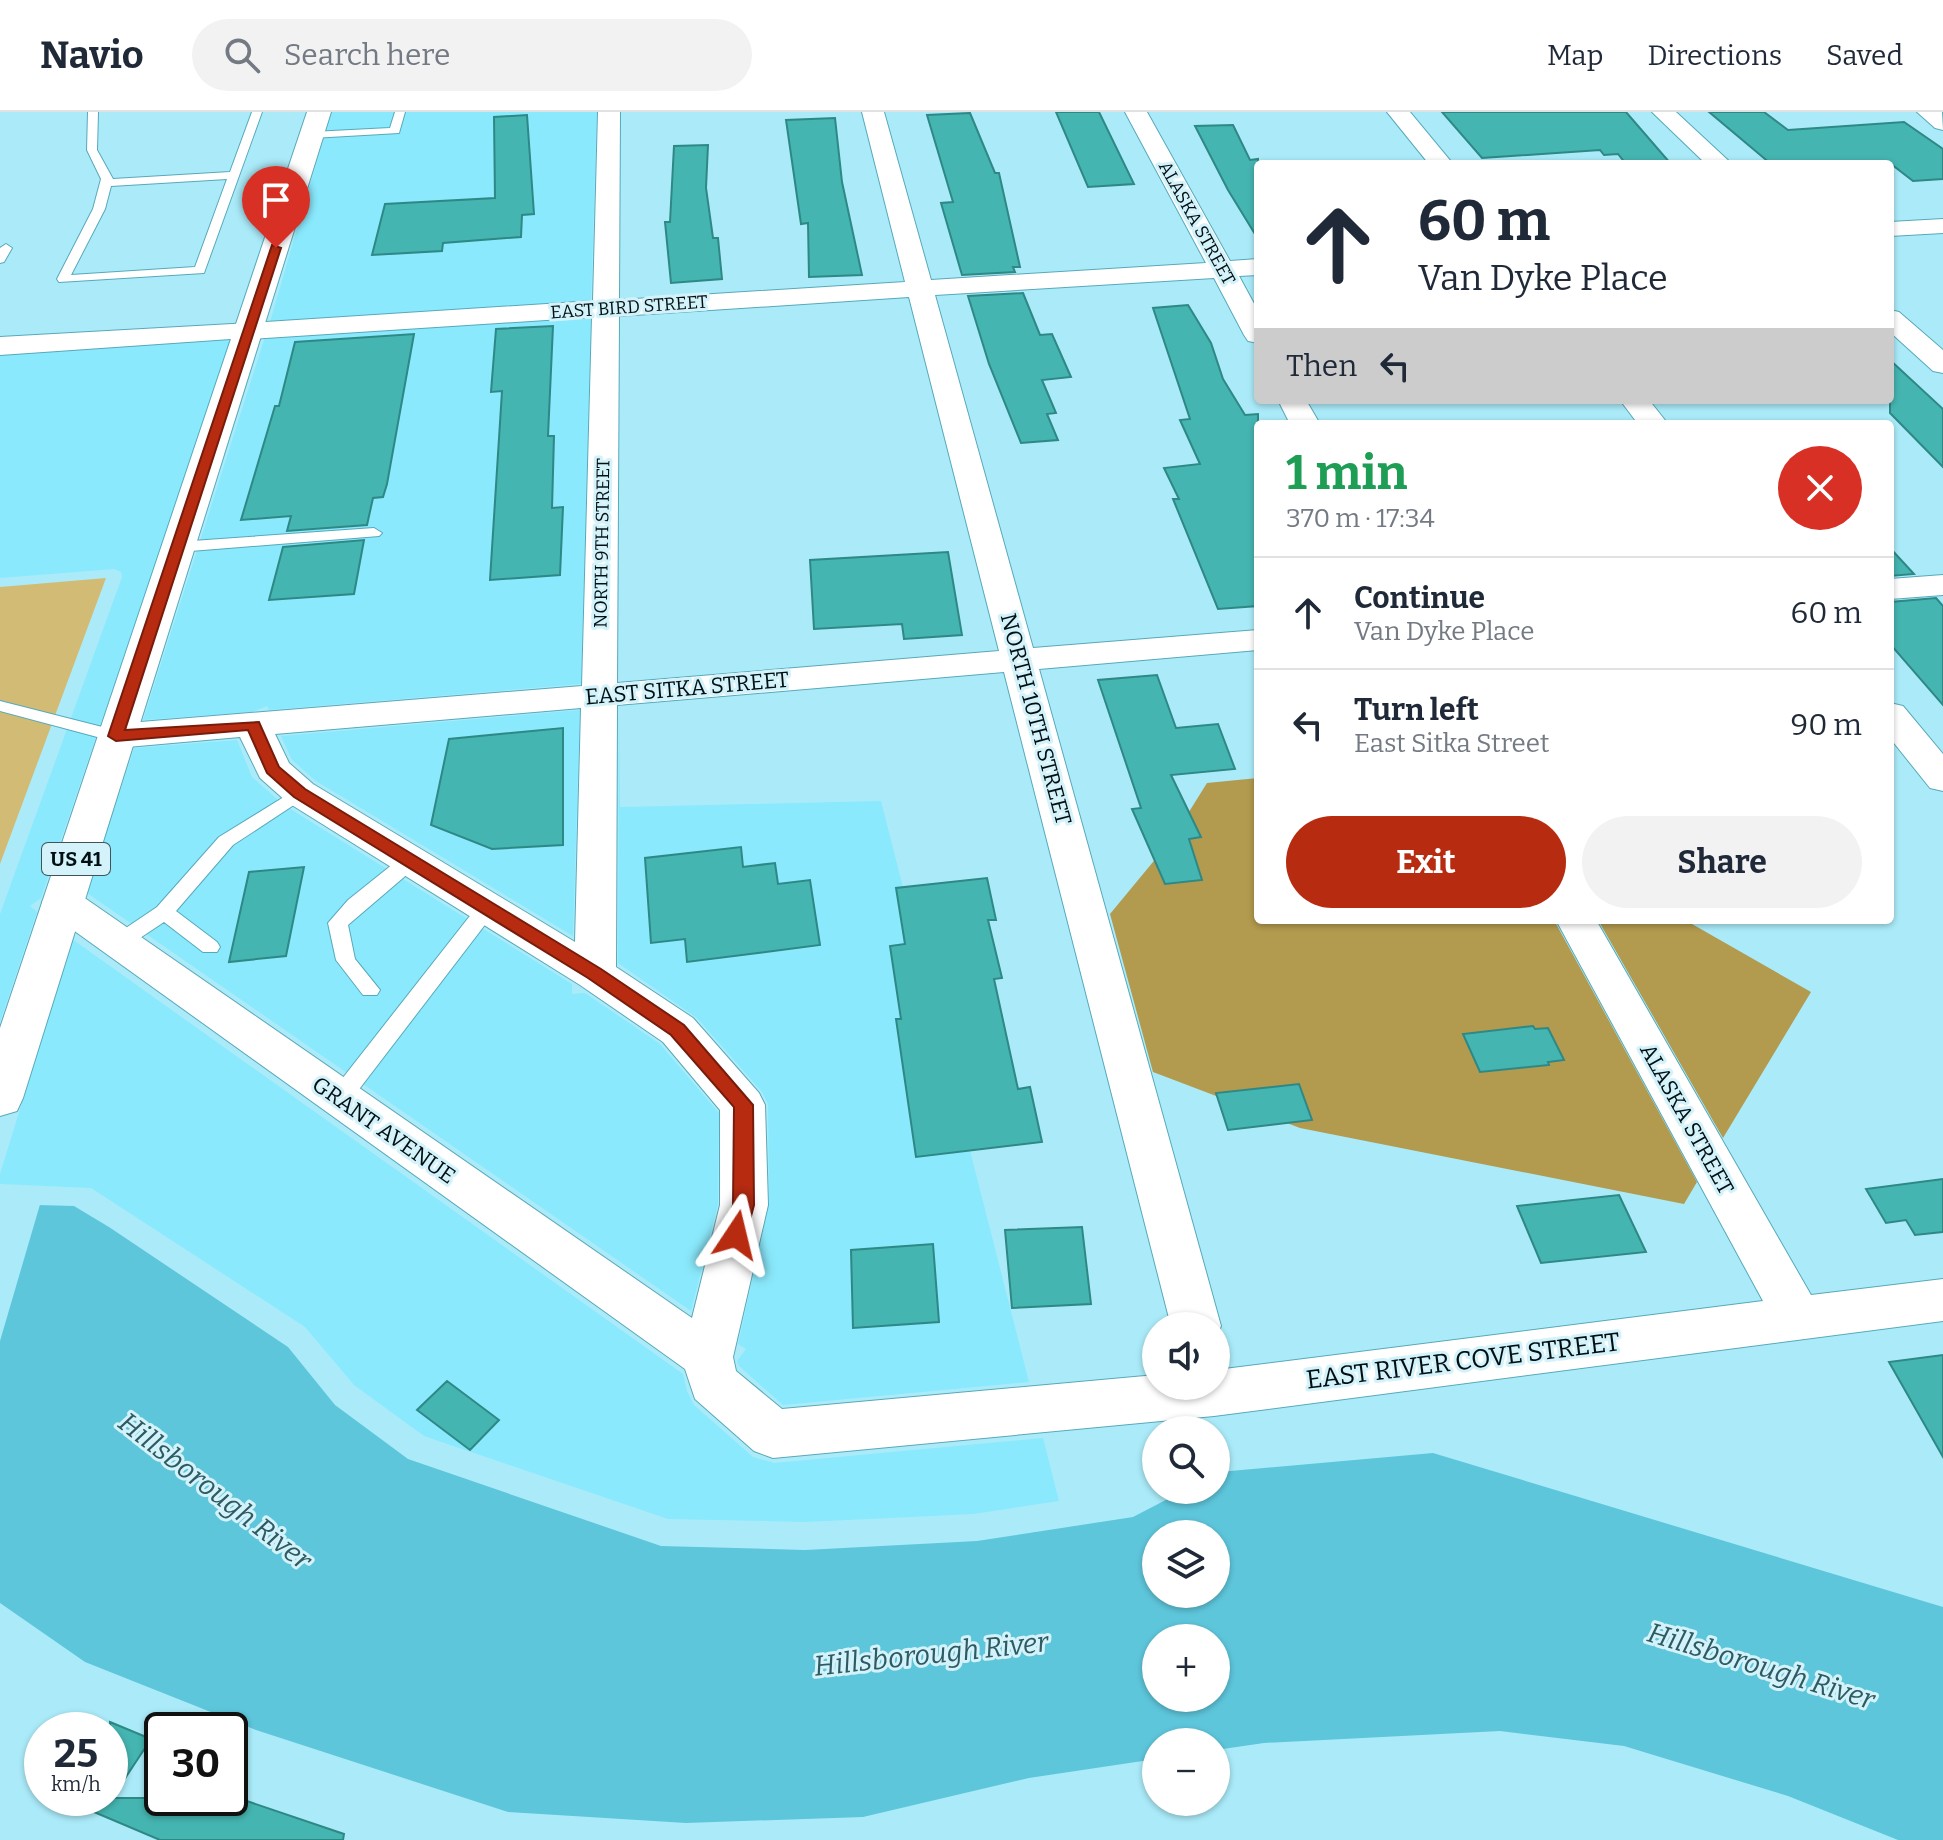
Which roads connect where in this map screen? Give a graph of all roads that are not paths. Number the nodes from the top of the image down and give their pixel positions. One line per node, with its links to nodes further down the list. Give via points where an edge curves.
1 (93, 112): 15 (lane, via 92,150)
2 (257, 112): 14 (lane)
3 (400, 112): 11 (lane, via 395,131)
4 (609, 112): 21 (street, NORTH 9TH STREET)
5 (873, 112): 20 (street, NORTH 10TH STREET)
6 (1136, 112): 19 (street, ALASKA STREET)
7 (1398, 112): 12 (street)
8 (1663, 112): 13 (street)
9 (1928, 112): 10 (street)
10 (1943, 123)
11 (315, 124): 24 (main road, US 41)
12 (1438, 160)
13 (1716, 160)
14 (235, 175): 15 (lane); 15 (lane, via 200,270 63,279 99,209)
15 (106, 183)
16 (1943, 226): 17 (street)
17 (1894, 229)
18 (1254, 267): 19 (street, EAST BIRD STREET)
19 (1223, 270): 20 (street, EAST BIRD STREET); 23 (street, ALASKA STREET)
20 (920, 288): 21 (street, EAST BIRD STREET); 34 (street, NORTH 10TH STREET)
21 (605, 308): 24 (street, EAST BIRD STREET); 35 (street, NORTH 9TH STREET)
22 (1894, 322): 26 (street)
23 (1254, 328)
24 (250, 331): 25 (main road, EAST BIRD STREET); 30 (main road, US 41)
25 (0, 346)
26 (1943, 365)
27 (1637, 404): 28 (street)
28 (1650, 420)
29 (374, 533): 30 (lane)
30 (178, 547): 39 (main road, US 41)
31 (1943, 585): 32 (street)
32 (1894, 589)
33 (1254, 640): 34 (street, EAST SITKA STREET)
34 (1020, 658): 35 (street, EAST SITKA STREET); 54 (street, NORTH 10TH STREET)
35 (600, 695): 38 (street, EAST SITKA STREET); 49 (street, NORTH 9TH STREET)
36 (0, 706): 39 (lane)
37 (1894, 719): 40 (street)
38 (253, 725): 39 (street, EAST SITKA STREET); 41 (street, via 273,769)
39 (116, 736): 43 (main road, US 41)
40 (1943, 779)
41 (300, 793): 42 (street); 45 (lane, via 226,841)
42 (410, 861): 44 (street); 50 (lane, via 338,923 345,962)
43 (62, 902): 47 (street, GRANT AVENUE); 51 (main road, US 41)
44 (487, 908): 49 (street); 52 (lane)
45 (164, 912): 47 (lane); 48 (lane)
46 (1578, 924): 55 (street, ALASKA STREET)
47 (118, 943): 52 (street, GRANT AVENUE)
48 (210, 947)
49 (595, 974): 56 (street, via 678,1030 743,1105 744,1205)
50 (370, 990)
51 (0, 1098)
52 (339, 1099): 56 (street, GRANT AVENUE)
53 (1943, 1300): 55 (street, EAST RIVER COVE STREET)
54 (1192, 1312)
55 (1798, 1318): 57 (street, EAST RIVER COVE STREET)
56 (708, 1357): 58 (street, EAST RIVER COVE STREET, via 713,1383 773,1434)
57 (1230, 1388)
58 (1142, 1398)

